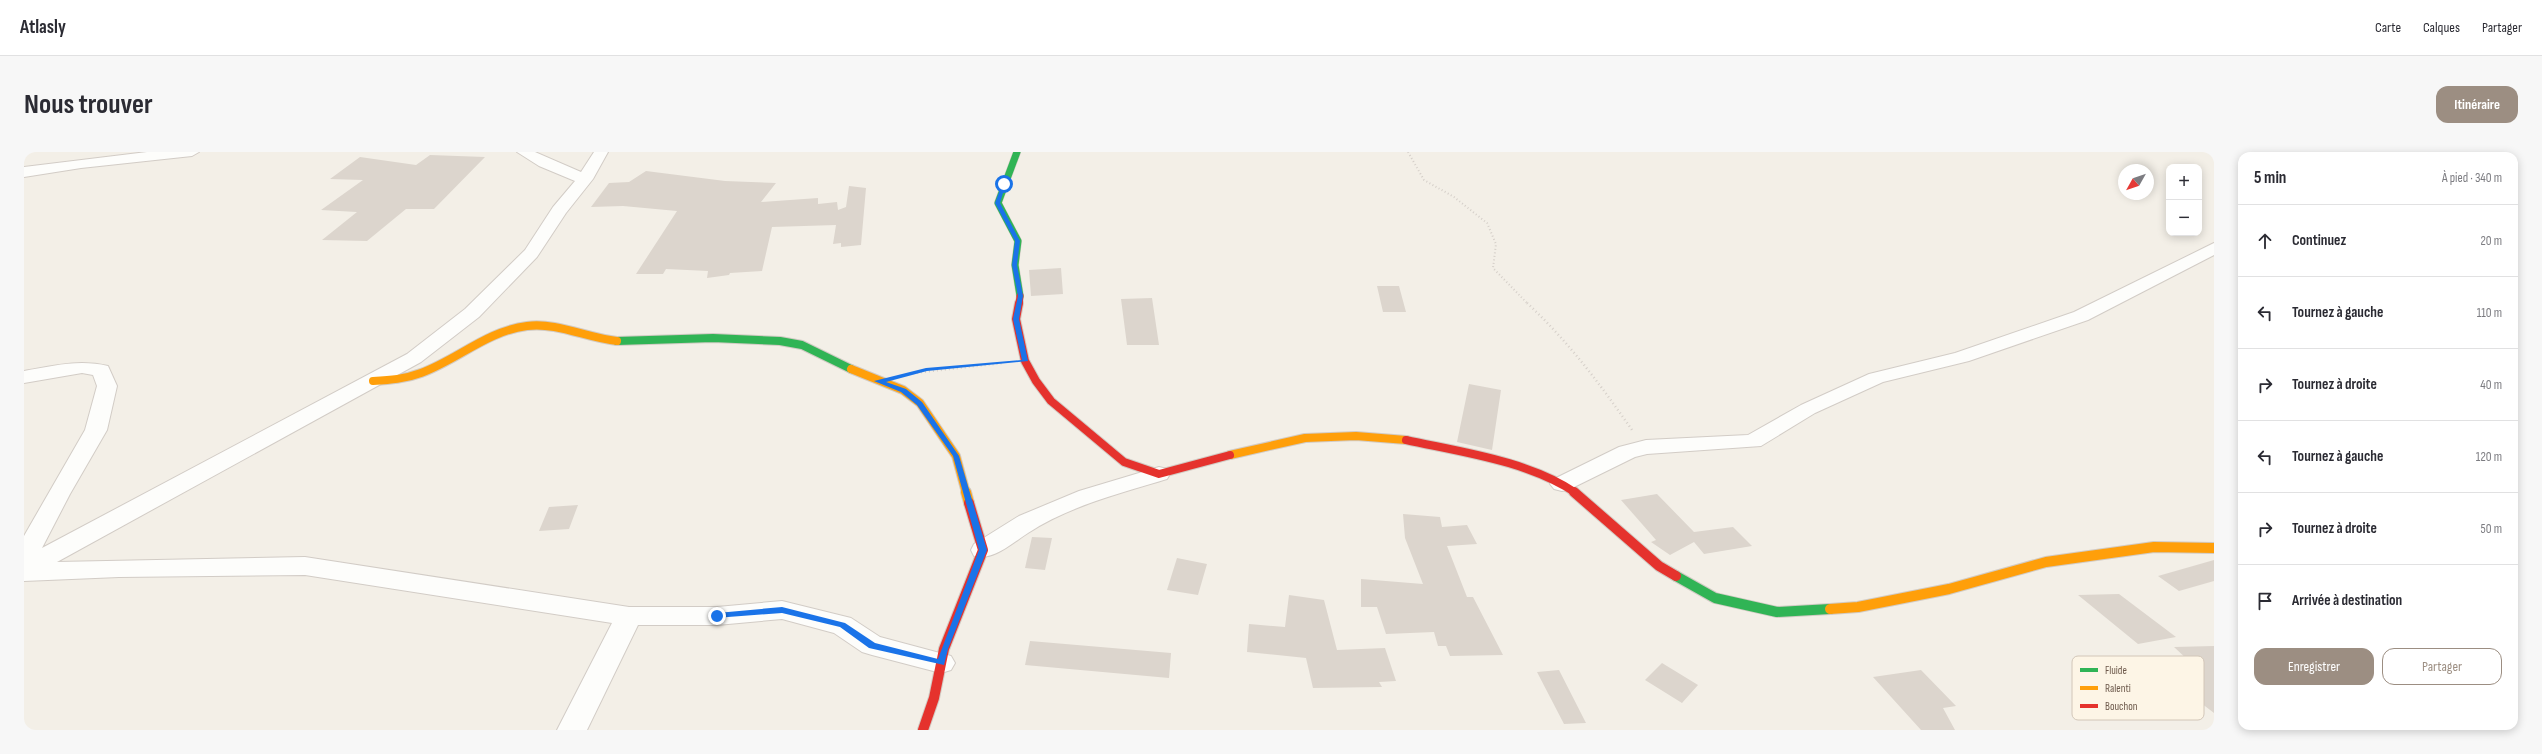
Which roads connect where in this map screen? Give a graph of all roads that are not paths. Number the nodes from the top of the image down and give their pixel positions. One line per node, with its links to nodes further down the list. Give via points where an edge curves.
1 (192, 152): 5 (street, via 82,163)
2 (524, 152): 6 (street)
3 (601, 152): 6 (street)
4 (1017, 152): 10 (street, via 998,203 1018,241 1015,265 1020,296 1016,319 1025,361 1050,401 1072,420 1124,462)
5 (24, 172)
6 (585, 179): 9 (street, via 559,210 531,253 491,295 414,358)
7 (2214, 248): 11 (street, via 2081,316 1962,357 1876,378 1808,409 1753,440 1646,448 1627,452)
8 (24, 378): 14 (street, via 82,367 101,370 107,386 96,430 58,494)
9 (373, 381): 13 (street, via 406,378 504,332 526,326 550,325 594,338 616,341 713,338 780,341 802,345 878,381 904,390 920,404 956,456); 15 (street)
10 (1159, 474): 11 (street, via 1305,438 1356,436 1411,440 1446,448 1497,460); 13 (street, via 1087,496 1027,522)
11 (1562, 484): 12 (street, via 1585,500 1659,566 1715,598 1777,612 1858,606 1949,589 2046,562 2154,547)
12 (2214, 548)
13 (983, 550): 18 (street, via 944,649)
14 (24, 560)
15 (24, 569)
16 (24, 572): 17 (street, via 305,566)
17 (630, 616): 18 (street, via 717,616 782,610 842,625 872,646); 19 (street)
18 (941, 663): 20 (street, via 934,698)
19 (572, 730)
20 (923, 730)

